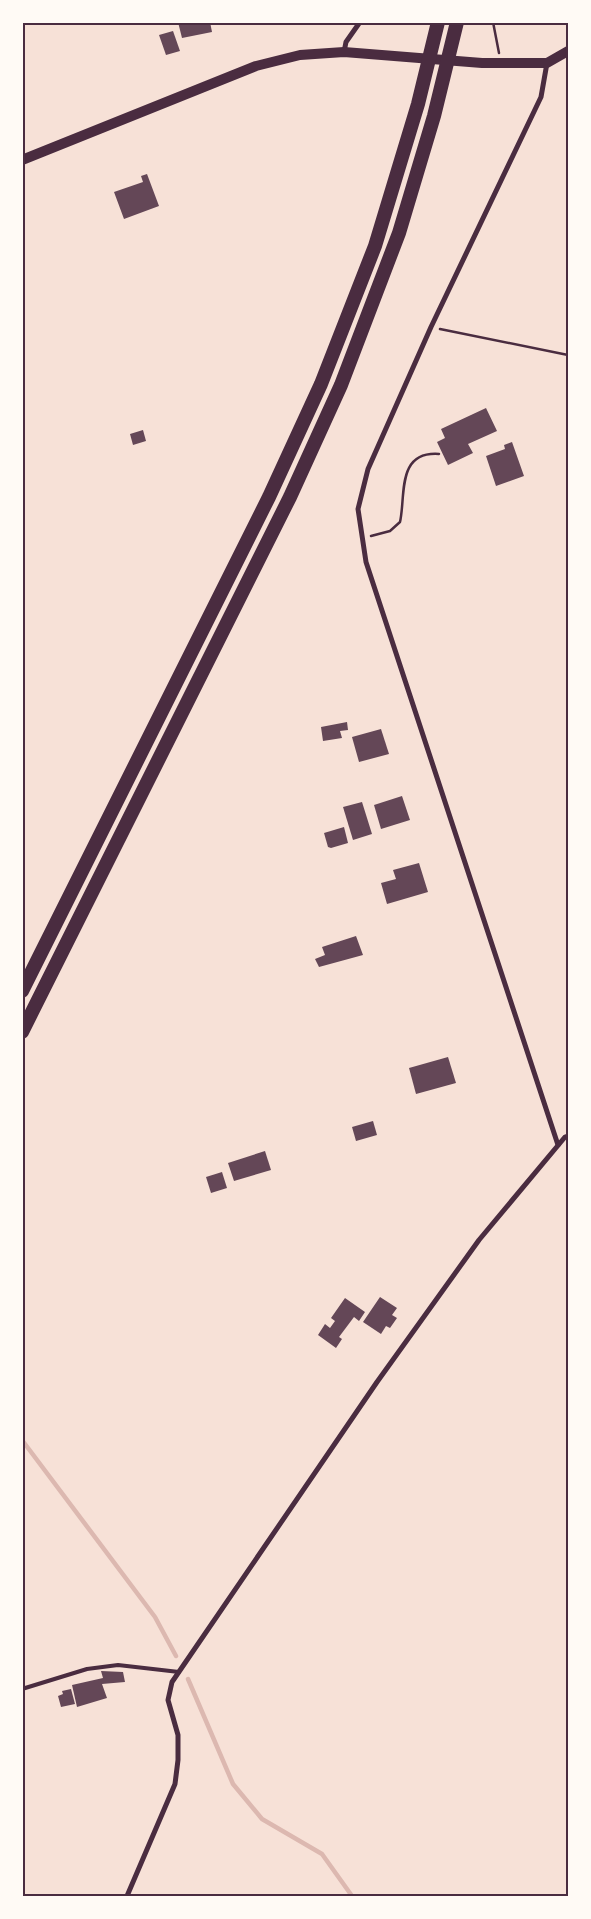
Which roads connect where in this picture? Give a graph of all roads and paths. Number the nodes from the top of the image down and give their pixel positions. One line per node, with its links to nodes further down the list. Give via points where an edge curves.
1 (360, 22): 6 (street, via 346,42)
2 (438, 22): 14 (highway, via 418,104 380,228 321,384 269,498)
3 (457, 22): 15 (highway, via 434,116 399,233 341,385 290,497)
4 (493, 22): 8 (path)
5 (568, 51): 7 (main road)
6 (344, 52): 8 (main road); 9 (main road, via 300,55 256,66)
7 (547, 62): 8 (main road); 10 (street, via 541,97)
8 (500, 63)
9 (22, 160)
10 (431, 328): 11 (path); 13 (street, via 368,470 358,509)
11 (568, 355)
12 (439, 454): 13 (path, via 419,458 409,468 402,485 401,514 396,527)
13 (362, 539): 17 (street, via 366,562)
14 (22, 991)
15 (22, 1032)
16 (568, 1136): 17 (street)
17 (558, 1145): 18 (street, via 479,1240 377,1382)
18 (178, 1672): 19 (lane, via 118,1665 87,1669); 20 (street, via 168,1700 178,1735 175,1784)
19 (22, 1689)
20 (127, 1896)

